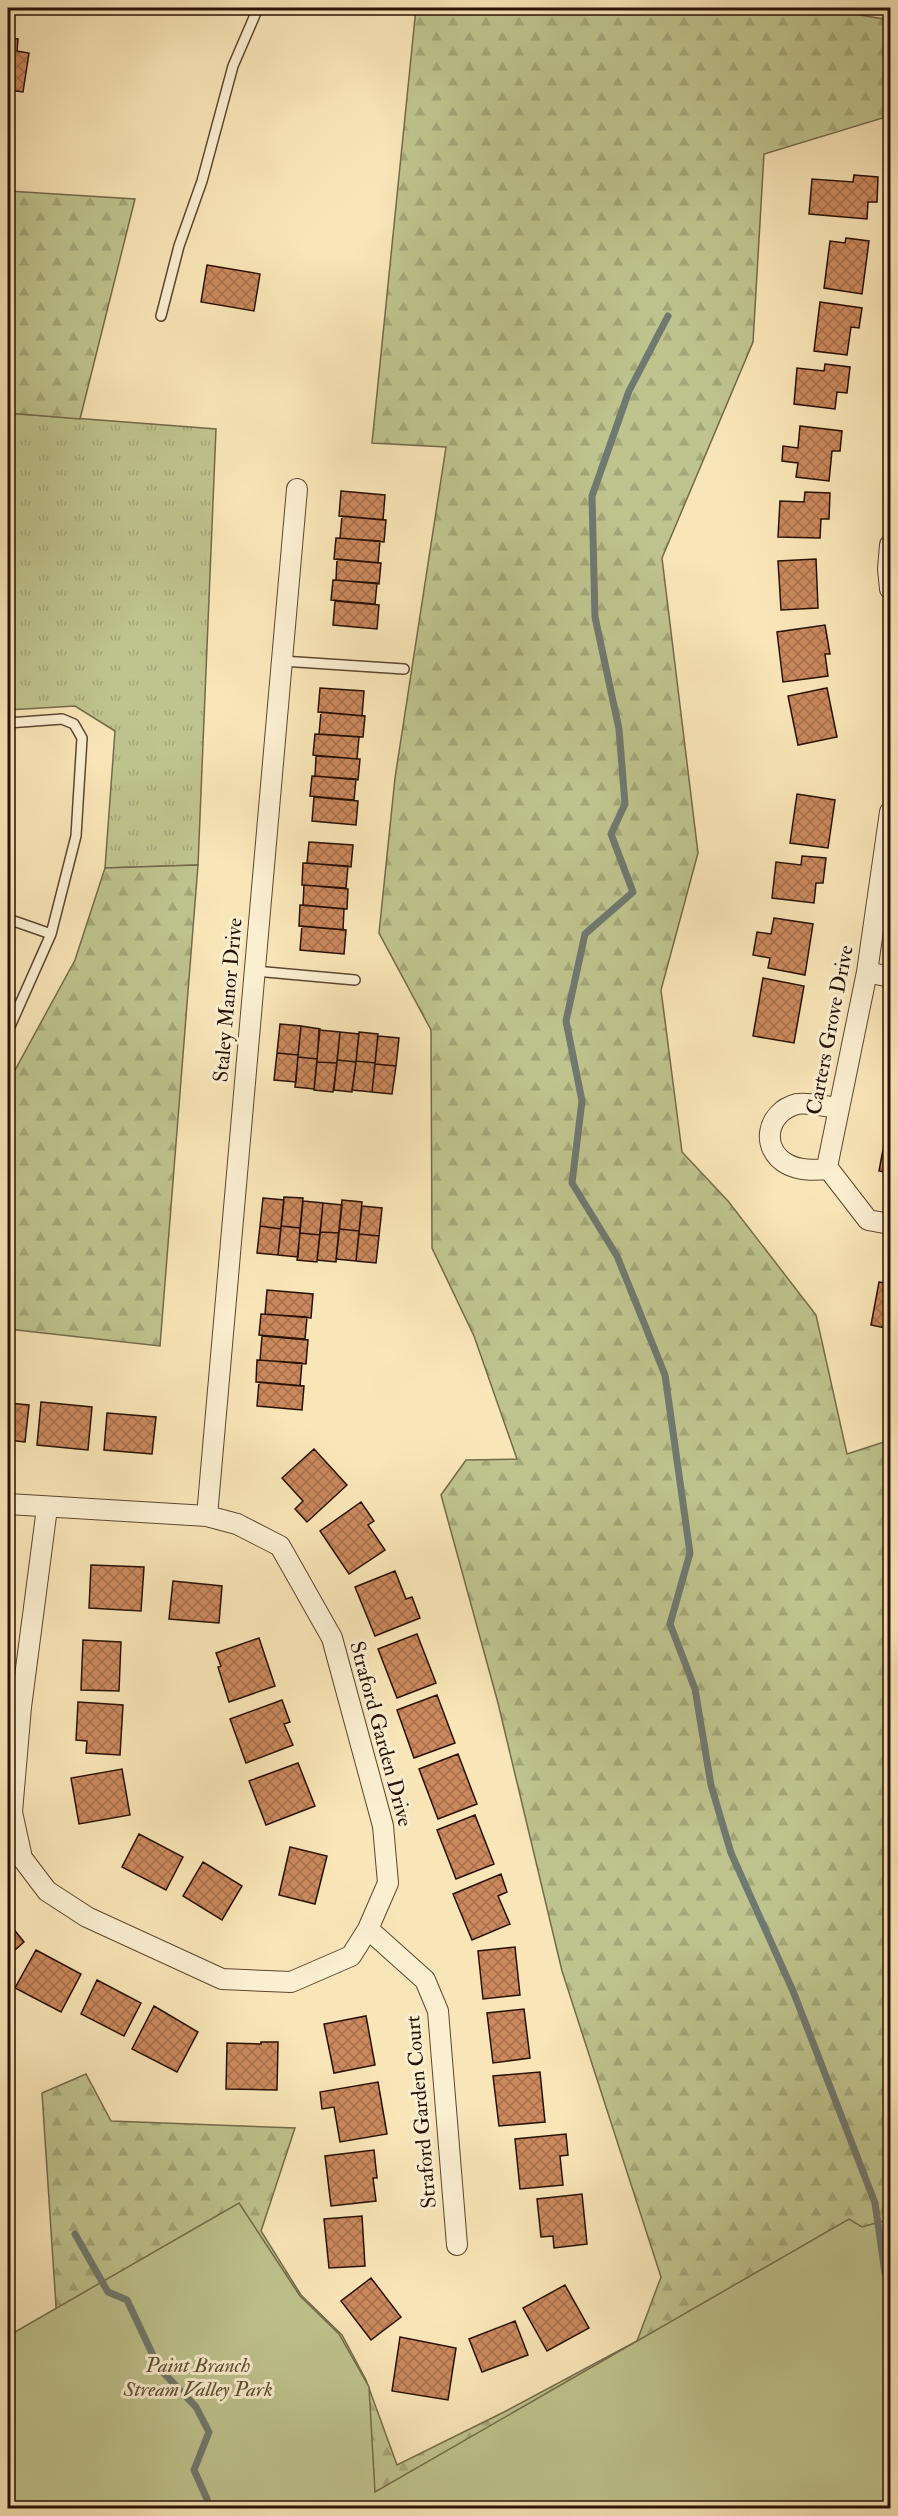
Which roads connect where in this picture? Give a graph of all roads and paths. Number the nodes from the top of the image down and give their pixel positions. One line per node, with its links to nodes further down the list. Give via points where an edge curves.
1 (258, 8): 2 (lane, via 233,66)
2 (161, 316)
3 (297, 489): 6 (street, Staley Manor Drive)
4 (891, 545): 5 (street)
5 (891, 589)
6 (282, 661): 7 (lane); 12 (street, Staley Manor Drive)
7 (404, 669)
8 (8, 723): 11 (lane, via 62,719 74,724 82,738 76,836)
9 (891, 812): 13 (street, Carters Grove Drive)
10 (8, 919): 11 (lane)
11 (51, 934): 16 (lane)
12 (255, 971): 15 (lane); 22 (street, Staley Manor Drive)
13 (867, 972): 14 (street); 17 (street, Carters Grove Drive)
14 (891, 977)
15 (355, 980)
16 (8, 1031)
17 (839, 1108): 18 (street, Carters Grove Drive); 18 (street, via 799,1104 780,1111 770,1127 771,1146 786,1163 810,1171)
18 (828, 1169): 19 (street, via 868,1220)
19 (891, 1224)
20 (8, 1504): 21 (street, Straford Garden Drive)
21 (47, 1508): 22 (street, Straford Garden Drive); 23 (street, Straford Garden Drive, via 21,1707 12,1812 22,1858 47,1891 87,1917 222,1979 291,1982 351,1956)
22 (207, 1516): 23 (street, Straford Garden Drive, via 237,1524 280,1546 332,1638 383,1826 388,1883)
23 (368, 1929): 24 (street, Straford Garden Court, via 425,1980 438,2012)
24 (457, 2245)

